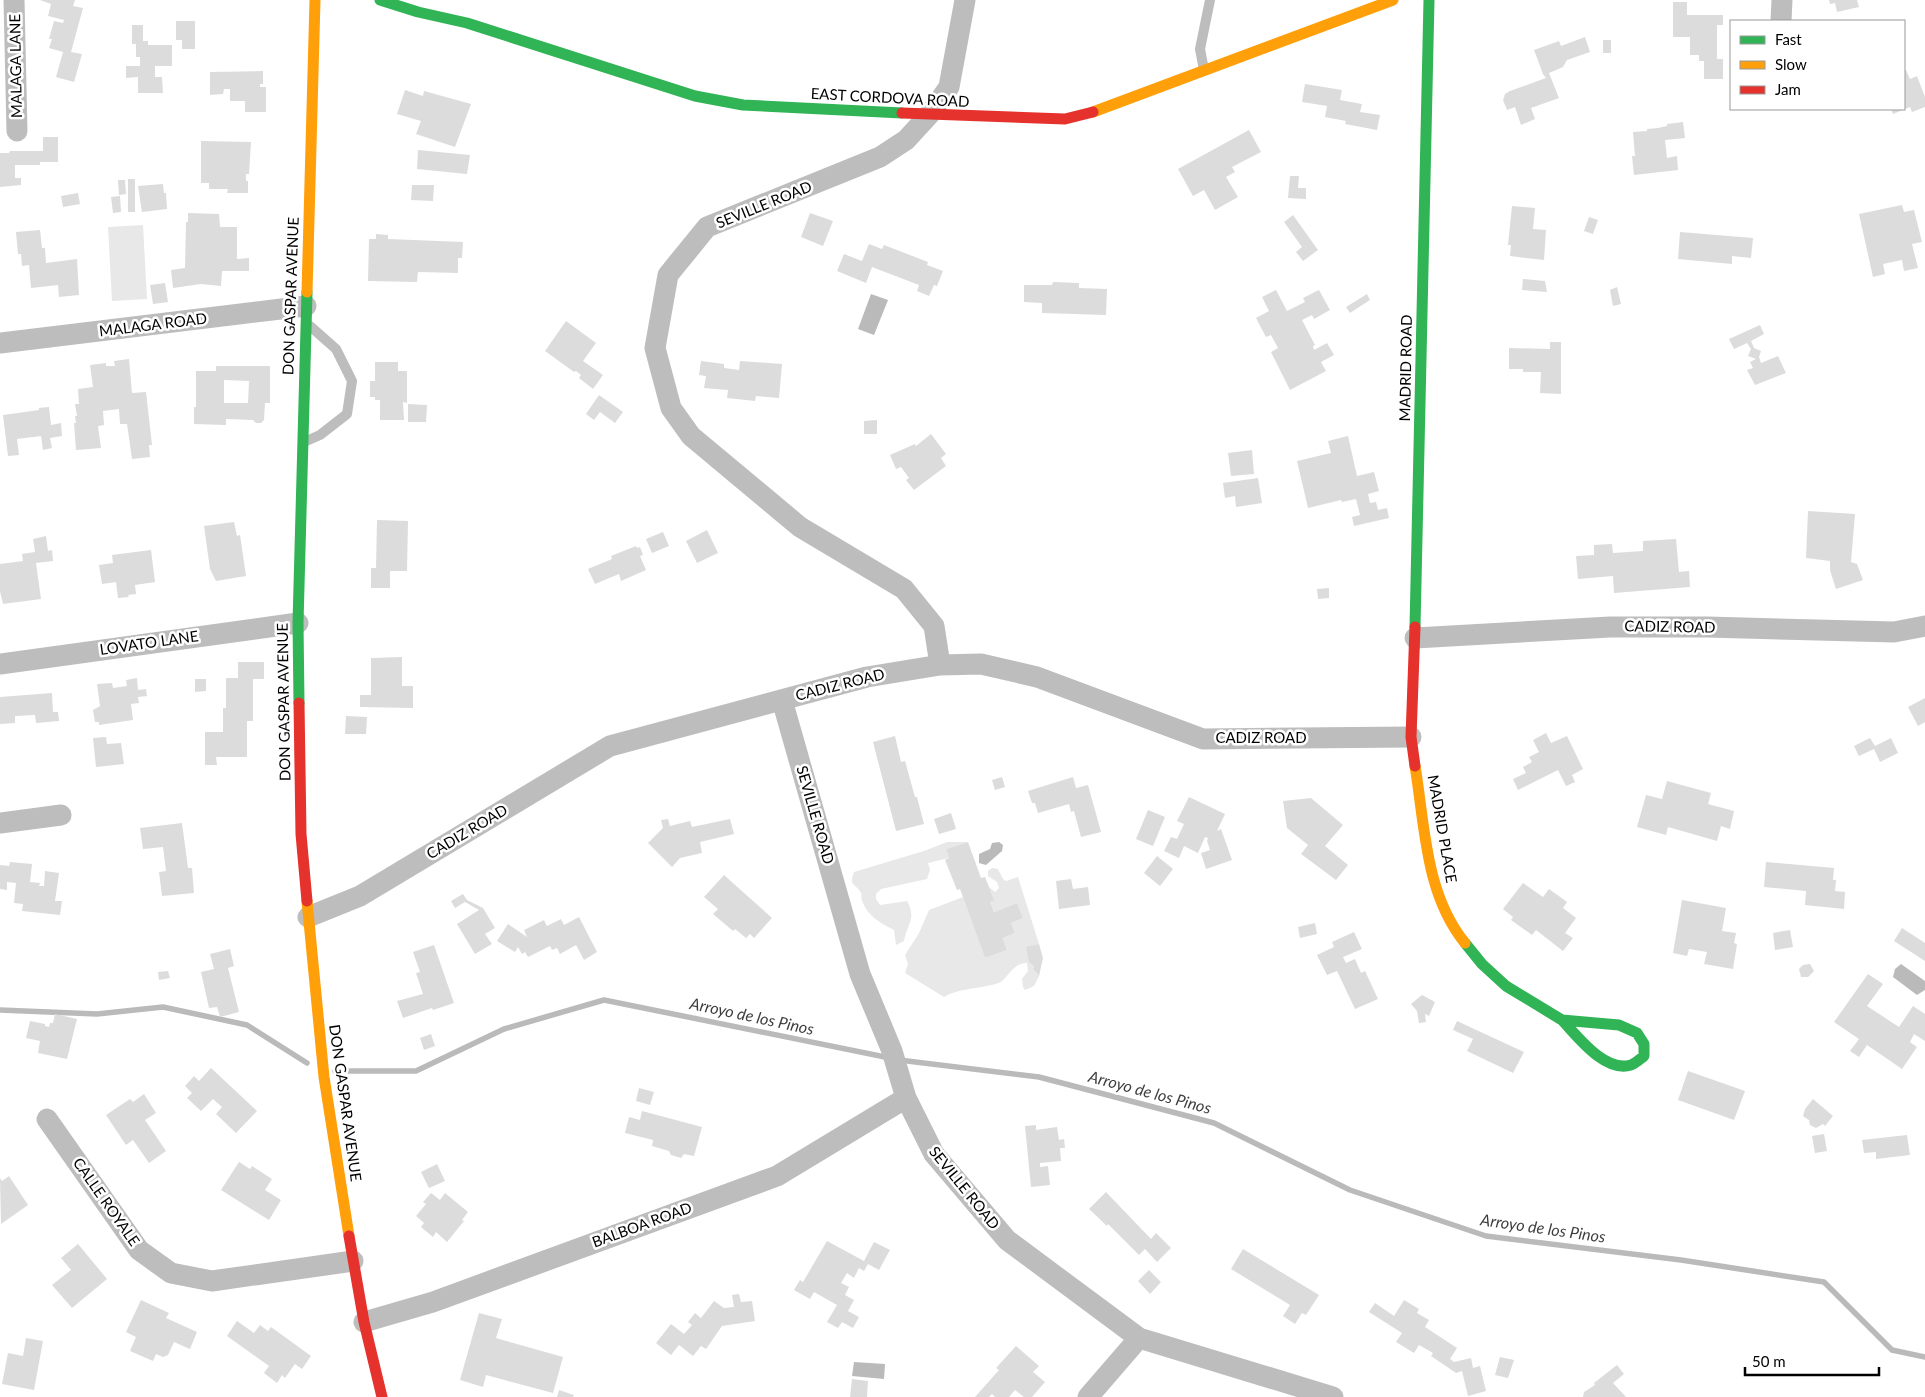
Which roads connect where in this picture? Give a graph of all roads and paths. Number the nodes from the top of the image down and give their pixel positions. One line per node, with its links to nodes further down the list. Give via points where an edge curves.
1 (14, 0): 12 (street, MALAGA LANE)
2 (315, 0): 13 (street, DON GASPAR AVENUE)
3 (380, 0): 11 (street, EAST CORDOVA ROAD, via 467,23 716,101 768,107)
4 (965, 0): 11 (street, SEVILLE ROAD, via 949,87)
5 (1210, 0): 10 (lane, via 1200,49)
6 (1392, 0): 10 (street, EAST CORDOVA ROAD)
7 (1429, 0): 18 (street, MADRID ROAD)
8 (1782, 0): 9 (street)
9 (1781, 20)
10 (1205, 71): 11 (street, EAST CORDOVA ROAD, via 1097,111 1065,119)
11 (929, 115): 20 (street, SEVILLE ROAD, via 906,140 880,157 708,228 668,275 655,348 671,408 691,436 800,527 904,589 934,626)
12 (17, 131)
13 (306, 314): 14 (street, MALAGA ROAD); 15 (street, DON GASPAR AVENUE); 15 (lane, via 336,349 352,381 347,414 320,435)
14 (0, 344)
15 (303, 443): 16 (street, DON GASPAR AVENUE)
16 (298, 623): 19 (street, LOVATO LANE); 25 (street, DON GASPAR AVENUE, via 301,834)
17 (1925, 626): 18 (street, CADIZ ROAD, via 1894,632 1610,627)
18 (1415, 638): 22 (street, MADRID ROAD)
19 (0, 664)
20 (940, 664): 21 (street, CADIZ ROAD, via 867,677); 22 (street, CADIZ ROAD, via 981,664 1038,677 1203,739)
21 (782, 700): 25 (street, CADIZ ROAD, via 610,746 360,896); 27 (street, SEVILLE ROAD, via 860,974 895,1059)
22 (1411, 737): 26 (street, MADRID PLACE, via 1433,881 1444,910 1482,964 1506,986)
23 (62, 815): 24 (street)
24 (0, 823)
25 (308, 917): 29 (street, DON GASPAR AVENUE, via 324,1078)
26 (1562, 1020): 26 (street, MADRID PLACE, via 1618,1025 1637,1033 1644,1044 1644,1056 1637,1063 1621,1068 1603,1061)
27 (906, 1098): 30 (street, BALBOA ROAD, via 777,1176 433,1302); 31 (street, SEVILLE ROAD, via 934,1154 1007,1240)
28 (47, 1120): 29 (street, CALLE ROYALE, via 139,1250 171,1273 212,1281)
29 (353, 1261): 30 (street, DON GASPAR AVENUE)
30 (364, 1322): 32 (street, DON GASPAR AVENUE)
31 (1139, 1338): 33 (street); 34 (street, SEVILLE ROAD)
32 (382, 1397)
33 (1088, 1397)
34 (1333, 1397)

